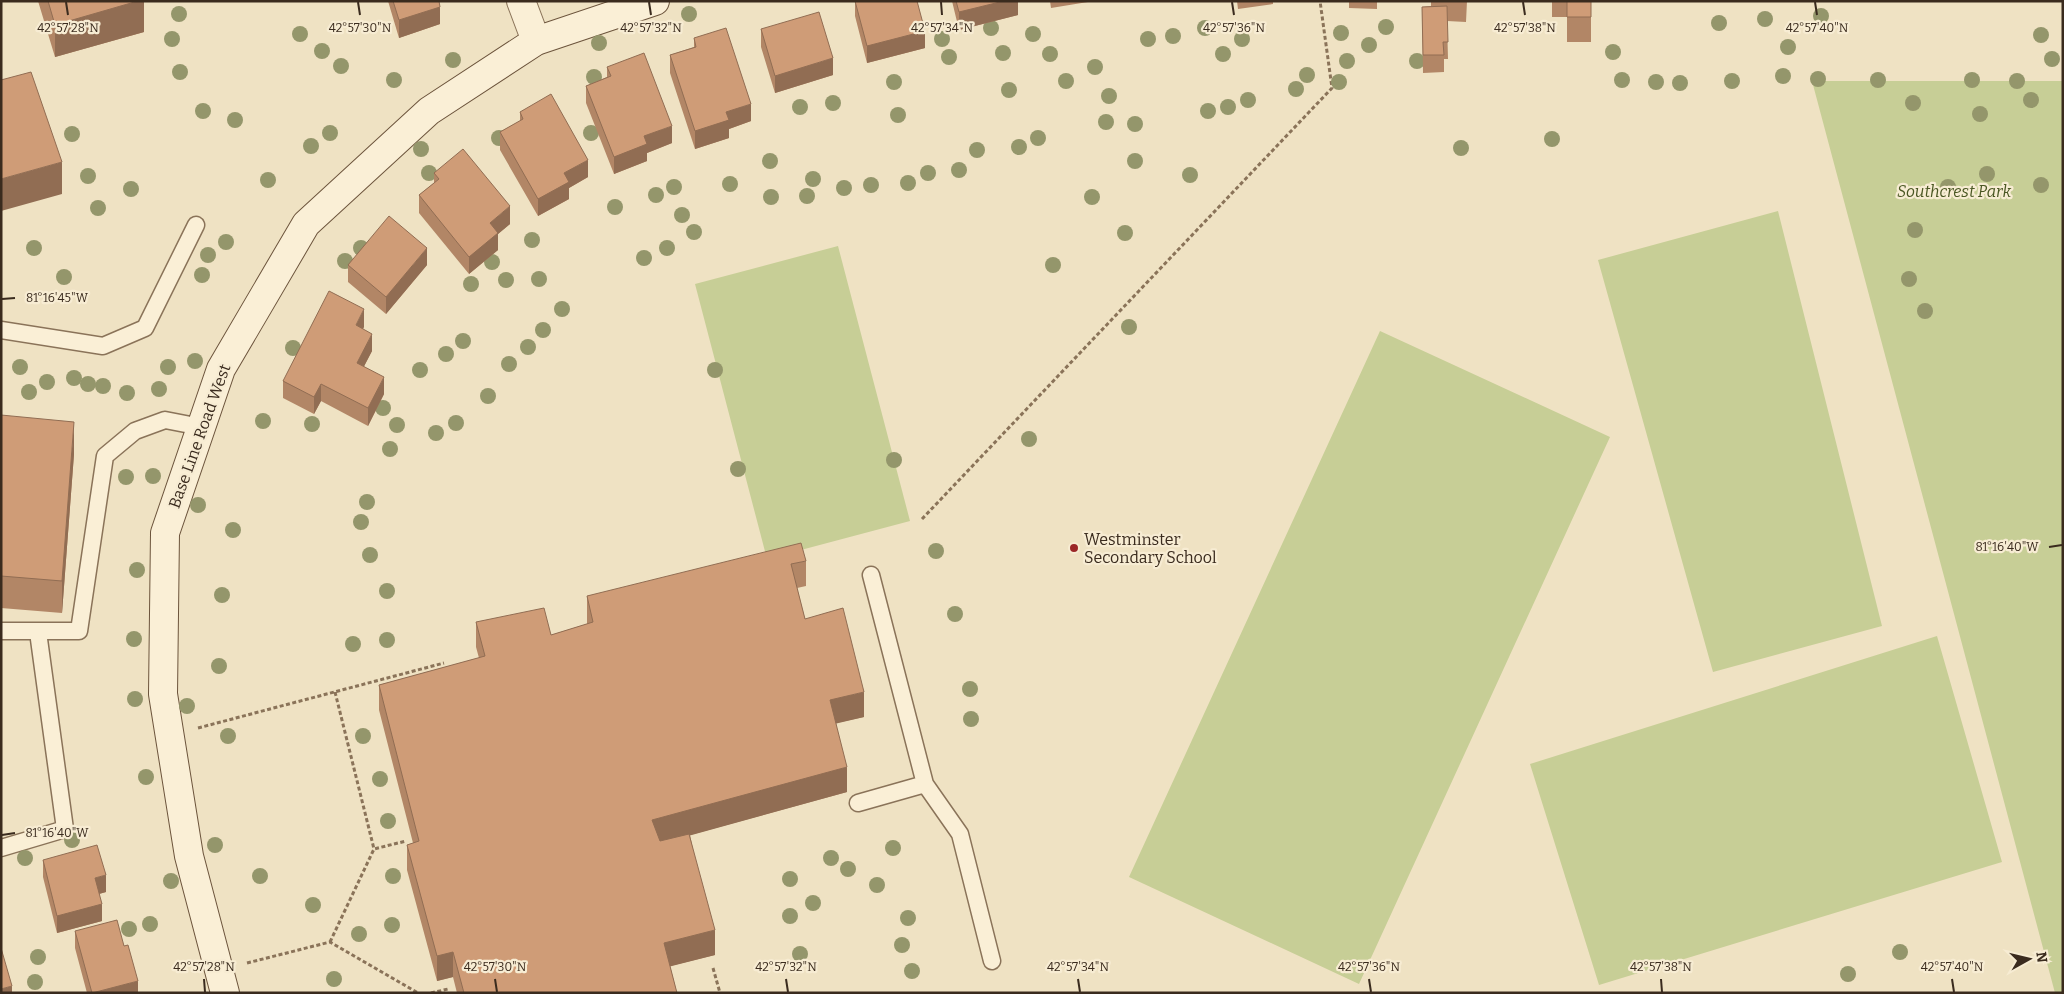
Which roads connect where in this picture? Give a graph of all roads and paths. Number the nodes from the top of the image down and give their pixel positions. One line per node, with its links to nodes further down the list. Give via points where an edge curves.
1 (521, 1): 4 (street)
2 (655, 1): 4 (street, Base Line Road West)
3 (1320, 1): 8 (path, via 1332,88)
4 (536, 41): 7 (street, Base Line Road West, via 428,111 306,224 221,369)
5 (196, 225): 6 (lane, via 145,328 103,346)
6 (1, 330)
7 (201, 427): 11 (lane, via 165,420 135,431 105,456 79,631); 14 (street, Base Line Road West, via 165,534 163,694)
8 (922, 520)
9 (871, 575): 15 (lane)
10 (1, 631): 11 (lane)
11 (38, 632): 18 (lane, via 65,829)
12 (444, 663): 13 (path)
13 (334, 692): 14 (path); 19 (path)
14 (170, 736): 23 (street, Base Line Road West, via 189,856)
15 (925, 784): 16 (lane); 21 (lane, via 960,834)
16 (858, 803)
17 (406, 841): 19 (path)
18 (1, 848)
19 (374, 849): 20 (path)
20 (330, 942): 23 (path); 25 (path)
21 (992, 961)
22 (713, 968): 27 (path)
23 (222, 981)
24 (448, 989): 26 (path)
25 (418, 993)
26 (431, 993)
27 (720, 993)

